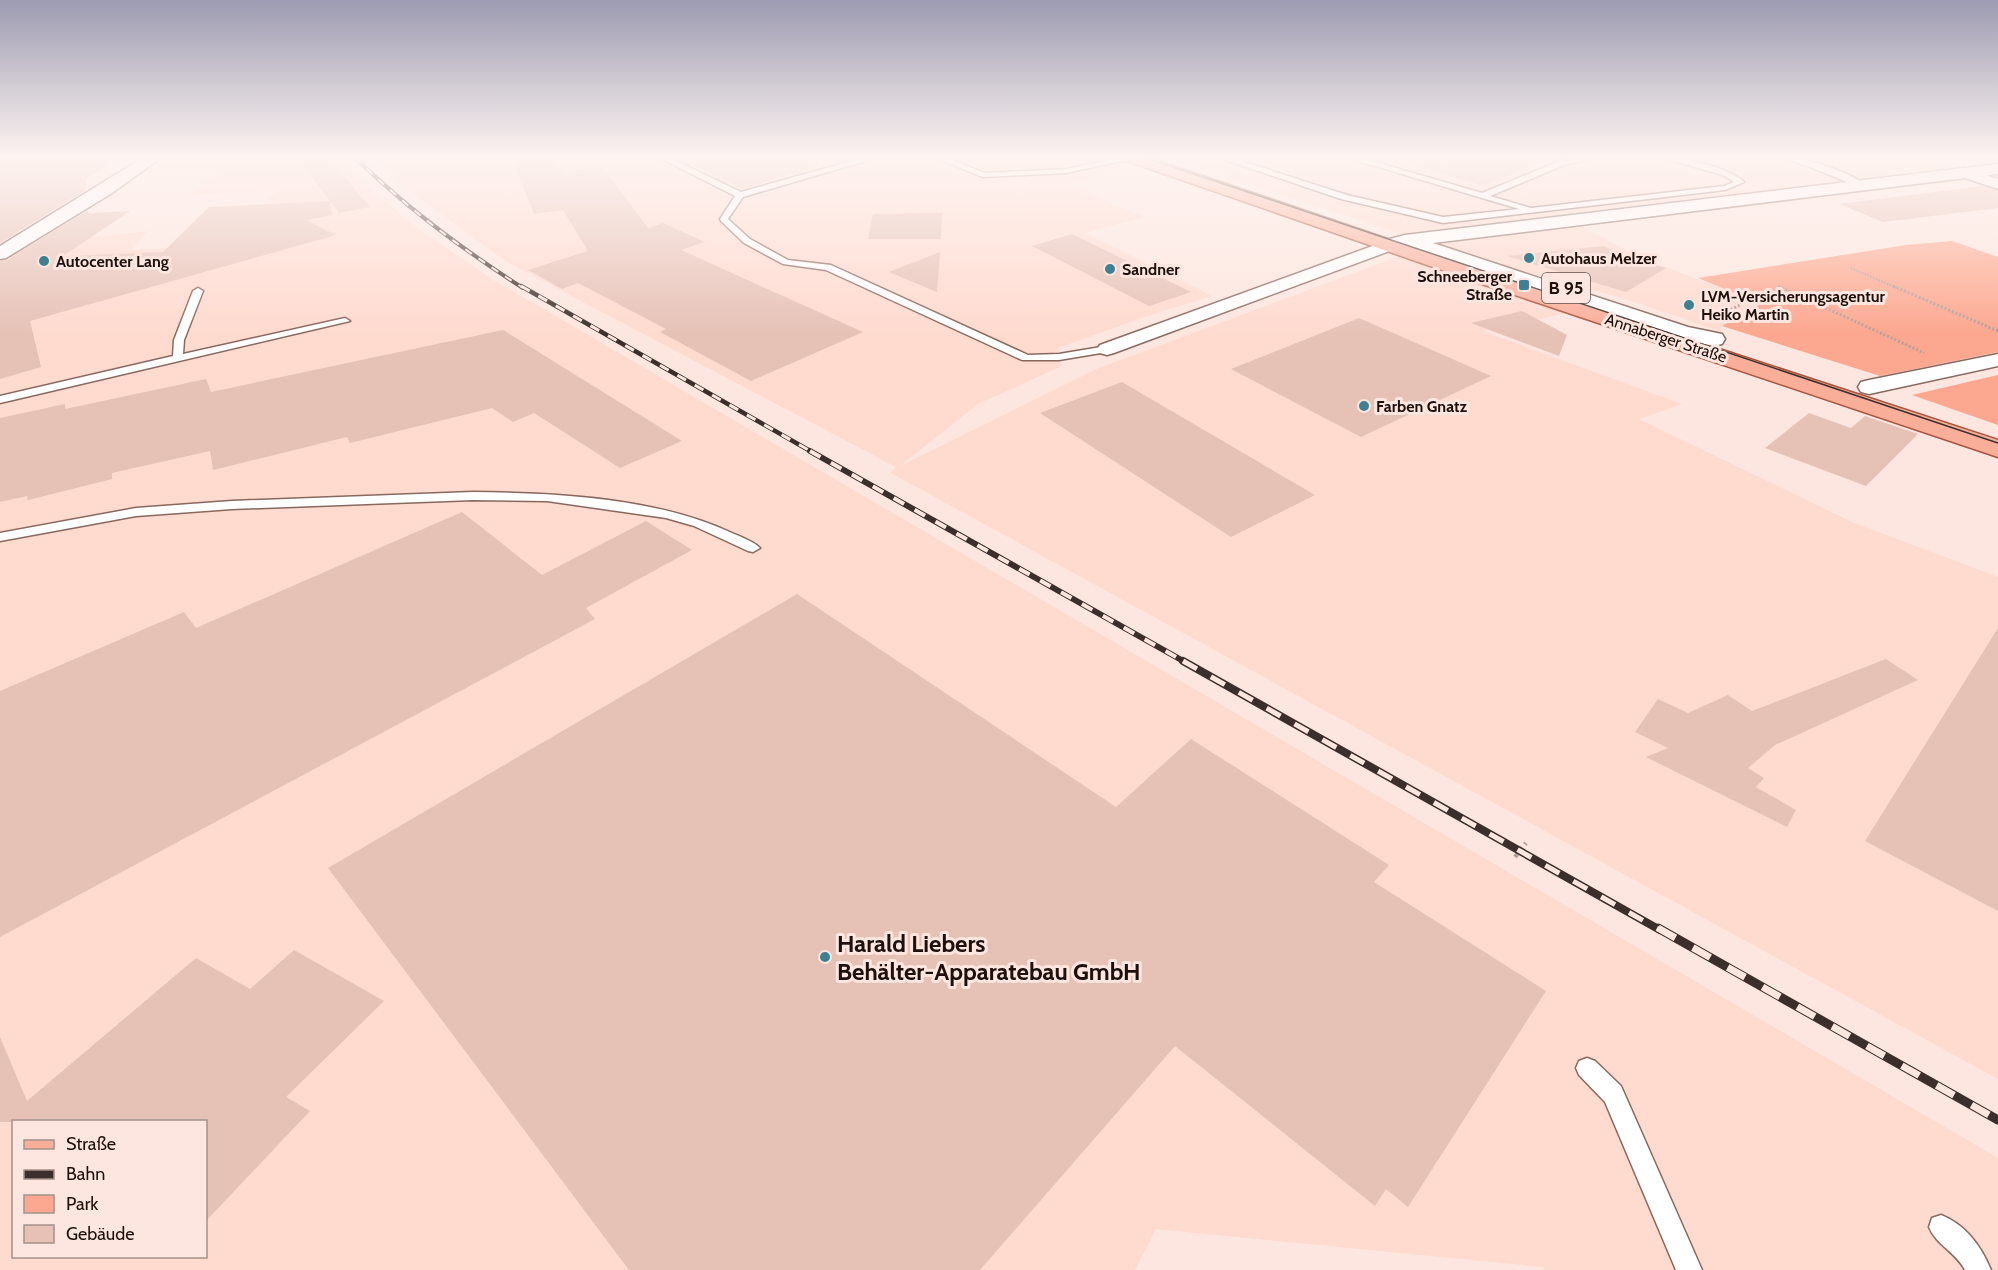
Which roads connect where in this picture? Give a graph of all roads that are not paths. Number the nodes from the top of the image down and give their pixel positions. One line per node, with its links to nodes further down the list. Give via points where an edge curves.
1 (62, 216): 9 (street)
2 (726, 216): 13 (lane, via 724,219 747,241 786,262 828,267 1026,358)
3 (1320, 216): 8 (main road, Annaberger Straße / B 95)
4 (1332, 216): 8 (main road, Annaberger Straße / B 95)
5 (1419, 216): 6 (lane)
6 (1490, 216)
7 (1611, 216): 8 (street)
8 (1404, 242): 12 (street, B 95, via 1683,333); 13 (street); 19 (main road, Annaberger Straße / B 95)
9 (0, 254)
10 (198, 291): 14 (lane, via 179,340)
11 (345, 321): 14 (lane)
12 (1714, 339): 16 (main road, Annaberger Straße / B 95)
13 (1107, 349)
14 (178, 357): 17 (lane)
15 (1998, 360): 16 (street)
16 (1869, 387): 18 (main road, Annaberger Straße / B 95)
17 (0, 400)
18 (1998, 431)
19 (1998, 449)
20 (0, 537): 21 (lane, via 136,512 472,496 547,497 634,507 699,522)
21 (753, 548)
22 (1587, 1068): 24 (lane, via 1613,1094)
23 (1941, 1227): 25 (lane, via 1968,1250)
24 (1689, 1270)
25 (1978, 1270)

